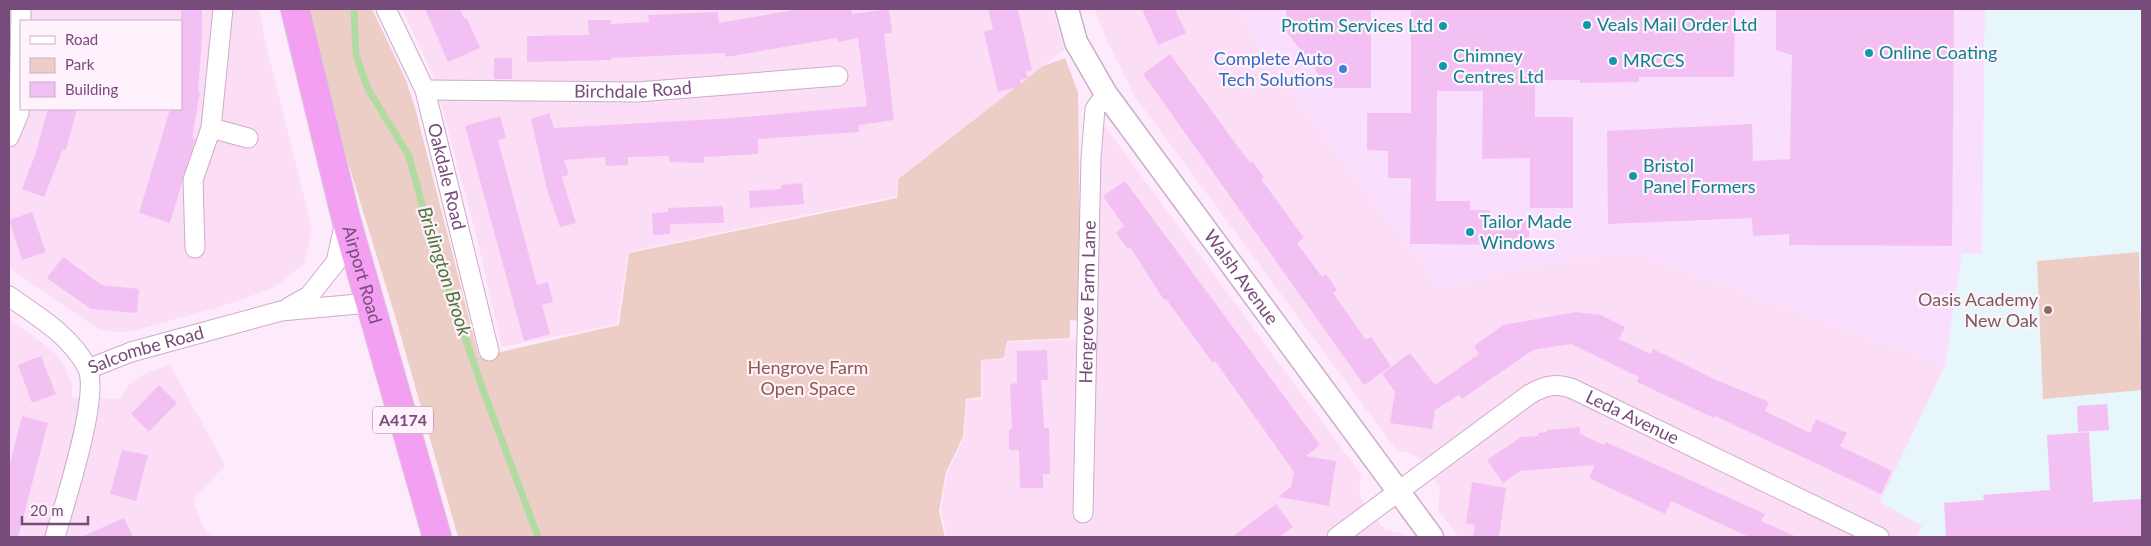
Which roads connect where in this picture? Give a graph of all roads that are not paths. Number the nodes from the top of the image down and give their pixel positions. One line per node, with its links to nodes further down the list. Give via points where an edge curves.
1 (222, 9): 9 (street)
2 (295, 9): 12 (highway, Airport Road / A4174)
3 (386, 9): 7 (street, Oakdale Road)
4 (1067, 9): 8 (street, Walsh Avenue, via 1076,42)
5 (838, 76): 7 (street, Birchdale Road, via 638,92)
6 (20, 78): 10 (street, via 19,113)
7 (425, 90): 17 (street, Oakdale Road)
8 (1106, 94): 19 (street, Walsh Avenue); 20 (street, Hengrove Farm Lane, via 1095,109 1091,158)
9 (211, 128): 11 (street); 13 (street, via 193,180)
10 (9, 137)
11 (248, 138)
12 (346, 219): 15 (highway, Airport Road / A4174); 16 (street, Salcombe Road, via 336,262 309,296)
13 (195, 248)
14 (9, 296): 18 (street, Salcombe Road, via 62,334)
15 (369, 303): 16 (street, Salcombe Road); 22 (highway, Airport Road / A4174)
16 (281, 311): 18 (street, Salcombe Road, via 131,352)
17 (489, 350)
18 (88, 369): 21 (street, via 88,407 83,435)
19 (1399, 492): 23 (street, Leda Avenue); 24 (street, Walsh Avenue); 25 (street, Leda Avenue, via 1530,394 1544,386 1560,385)
20 (1082, 513)
21 (55, 537)
22 (436, 537)
23 (1336, 537)
24 (1432, 537)
25 (1879, 537)

